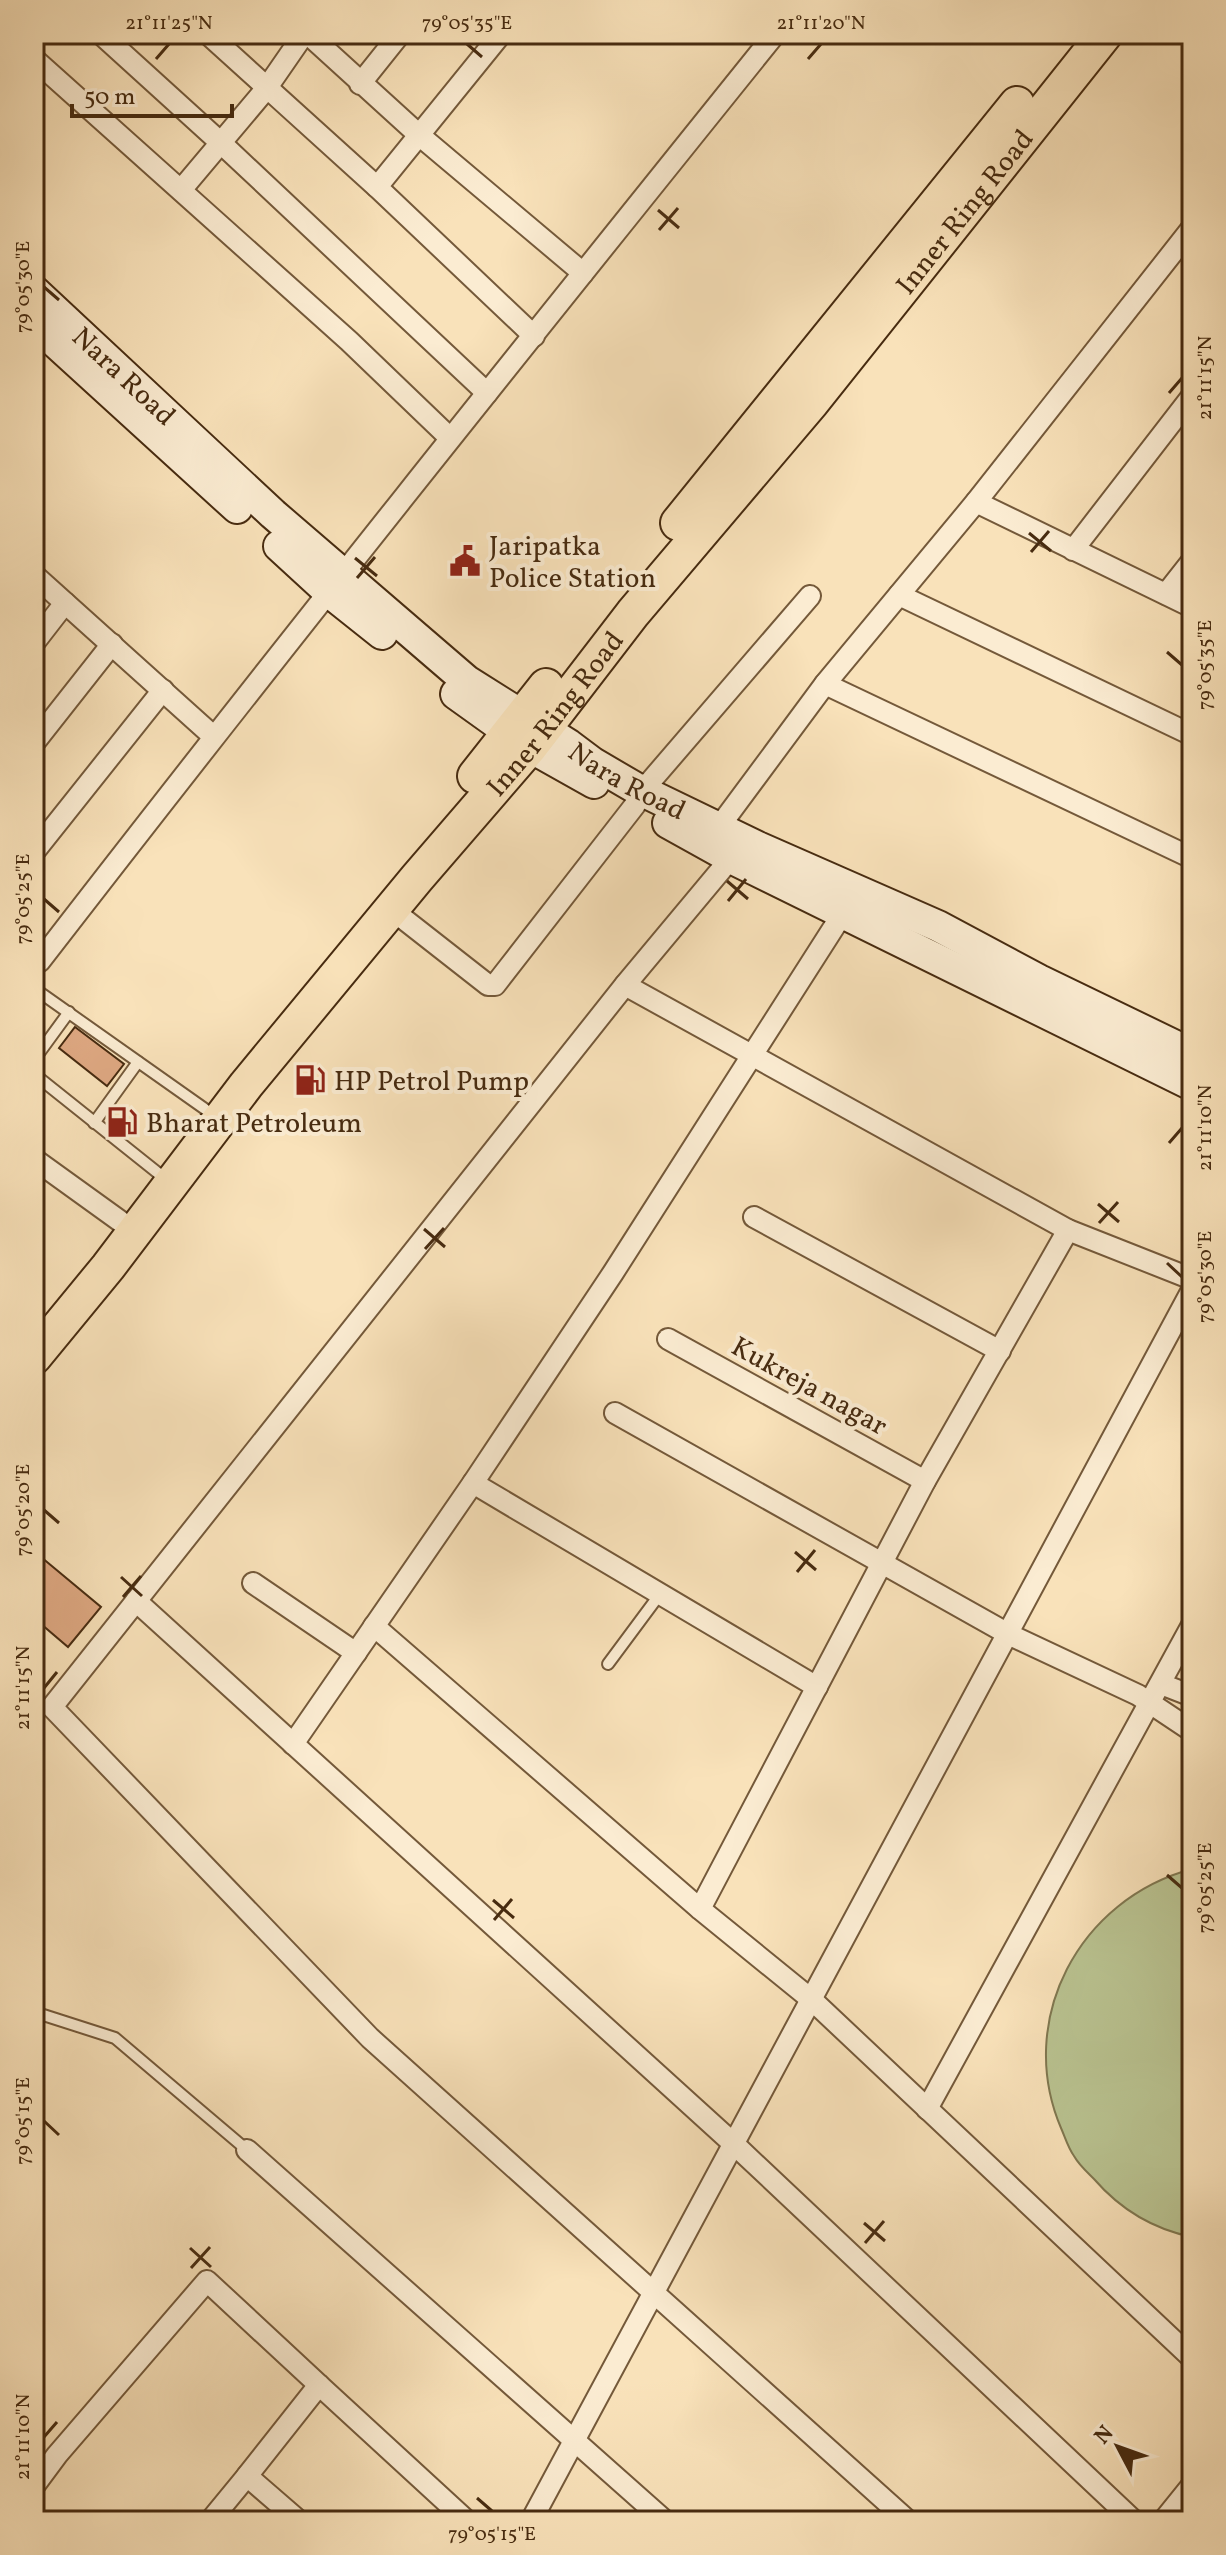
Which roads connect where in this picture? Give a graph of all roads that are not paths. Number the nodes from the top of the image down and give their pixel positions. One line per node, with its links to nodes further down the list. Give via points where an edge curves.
1 (101, 34): 13 (street)
2 (208, 34): 11 (street)
3 (306, 34): 10 (street); 11 (street)
4 (400, 34): 10 (street)
5 (501, 34): 12 (street)
6 (775, 34): 17 (street)
7 (1074, 34): 38 (highway, Inner Ring Road)
8 (1105, 34): 38 (highway, Inner Ring Road, via 812,402)
9 (34, 59): 15 (street)
10 (360, 84): 12 (street)
11 (266, 89): 13 (street); 14 (street)
12 (419, 135): 14 (street); 17 (street)
13 (221, 143): 15 (street); 21 (street)
14 (377, 187): 20 (street)
15 (181, 190): 23 (street)
16 (1192, 228): 24 (street)
17 (583, 273): 20 (street)
18 (34, 291): 28 (main road, Nara Road, via 273,514)
19 (34, 323): 28 (main road, Nara Road)
20 (534, 336): 21 (street)
21 (487, 393): 23 (street)
22 (1192, 396): 25 (street)
23 (450, 438): 28 (street)
24 (976, 502): 25 (street); 30 (street)
25 (1073, 550): 29 (street)
26 (1192, 561): 29 (street)
27 (34, 575): 32 (street)
28 (335, 583): 38 (main road, Nara Road, via 475,709); 40 (street)
29 (1166, 594): 33 (street)
30 (899, 595): 36 (street); 39 (street)
31 (810, 596): 42 (street)
32 (65, 603): 34 (street); 35 (street)
33 (1192, 607)
34 (34, 643)
35 (112, 644): 37 (street); 41 (street)
36 (825, 684): 43 (street); 46 (street)
37 (163, 690): 40 (street); 44 (street)
38 (526, 731): 42 (main road, Nara Road, via 593,763); 47 (highway, Inner Ring Road); 59 (highway, Inner Ring Road)
39 (1192, 735)
40 (213, 736): 49 (street)
41 (34, 743)
42 (639, 798): 43 (main road, Nara Road); 45 (main road, Nara Road); 47 (street, via 495,985 488,985)
43 (719, 827): 53 (main road, Nara Road, via 938,926)
44 (34, 852)
45 (731, 858): 48 (main road, Nara Road); 50 (street)
46 (1192, 858)
47 (391, 909): 71 (highway, Inner Ring Road)
48 (843, 913): 54 (street); 58 (main road, Nara Road)
49 (34, 965)
50 (625, 985): 54 (street); 78 (street)
51 (35, 989): 52 (lane)
52 (69, 1012): 55 (lane); 56 (lane)
53 (1192, 1054)
54 (751, 1056): 65 (street); 74 (street)
55 (34, 1060)
56 (138, 1062): 59 (lane); 60 (lane)
57 (34, 1074): 60 (lane)
58 (1192, 1085)
59 (205, 1109): 62 (highway, Inner Ring Road)
60 (94, 1123): 62 (lane)
61 (34, 1159): 64 (street)
62 (158, 1173): 64 (highway, Inner Ring Road)
63 (754, 1217): 70 (street)
64 (120, 1221): 68 (highway, Inner Ring Road)
65 (1068, 1230): 66 (street); 70 (street)
66 (1192, 1279)
67 (1192, 1290): 81 (street)
68 (34, 1330)
69 (668, 1339): 73 (street, Kukreja nagar)
70 (1000, 1351): 73 (street)
71 (34, 1357)
72 (615, 1413): 75 (street)
73 (925, 1481): 75 (street)
74 (473, 1483): 77 (street); 80 (street)
75 (882, 1564): 81 (street); 85 (street)
76 (253, 1583): 82 (street)
77 (660, 1594): 83 (lane); 85 (street)
78 (136, 1601): 88 (street); 90 (street)
79 (1192, 1625): 84 (street)
80 (374, 1626): 82 (street); 91 (street)
81 (1010, 1635): 87 (street); 92 (street)
82 (356, 1653): 90 (street)
83 (608, 1664)
84 (1161, 1684): 86 (street); 87 (street)
85 (817, 1687): 91 (street)
86 (1192, 1696)
87 (1151, 1704): 89 (street); 94 (street)
88 (43, 1706): 97 (street, via 370,2038)
89 (1192, 1731)
90 (293, 1744): 95 (street)
91 (700, 1909): 92 (street)
92 (812, 2000): 94 (street); 95 (street)
93 (34, 2012): 96 (lane, via 115,2038)
94 (927, 2109): 98 (street)
95 (736, 2146): 97 (street); 110 (street)
96 (247, 2150): 100 (street)
97 (655, 2293): 100 (street); 109 (street)
98 (1192, 2358)
99 (319, 2385): 101 (street); 102 (street, via 207,2281); 106 (street)
100 (574, 2441): 107 (street); 108 (street)
101 (247, 2476): 104 (street); 105 (street)
102 (34, 2486)
103 (1192, 2490): 111 (street)
104 (210, 2521)
105 (299, 2521)
106 (467, 2521)
107 (531, 2521)
108 (665, 2521)
109 (908, 2521)
110 (1134, 2521)
111 (1167, 2521)

